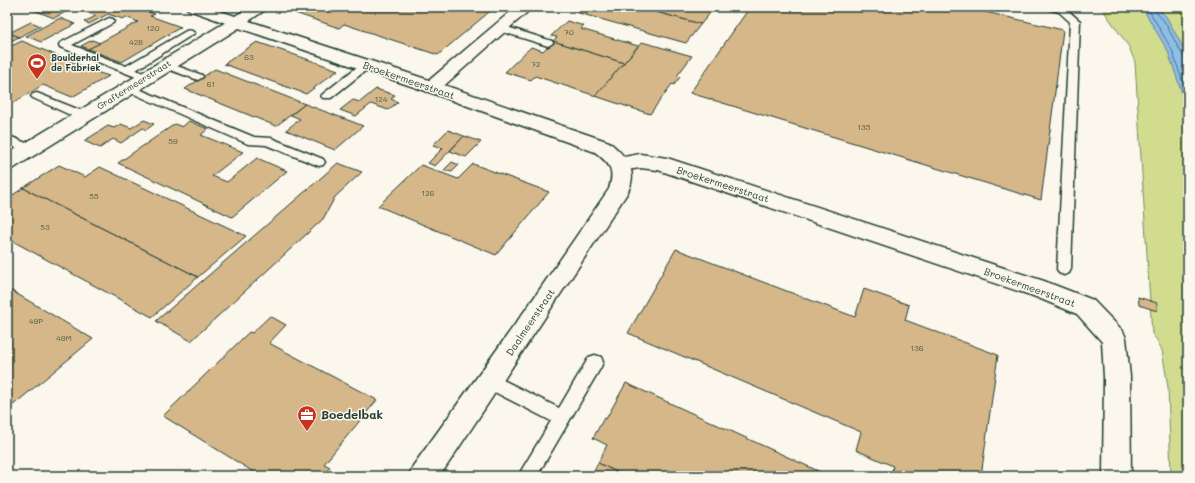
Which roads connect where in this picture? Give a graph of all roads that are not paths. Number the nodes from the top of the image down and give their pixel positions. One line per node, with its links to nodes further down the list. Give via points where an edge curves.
1 (260, 7): 6 (street, Graftermeerstraat)
2 (525, 7): 7 (street)
3 (1051, 7): 23 (lane, via 1062,10 1075,21)
4 (203, 8): 6 (street, Broekermeerstraat)
5 (109, 21): 13 (lane, via 64,45)
6 (237, 22): 10 (street, Graftermeerstraat); 11 (street, Broekermeerstraat)
7 (501, 28): 9 (lane); 14 (street)
8 (190, 33): 13 (lane)
9 (548, 43)
10 (166, 65): 12 (lane); 13 (street, Graftermeerstraat, via 146,78)
11 (366, 65): 14 (street, Broekermeerstraat); 16 (lane)
12 (198, 77)
13 (129, 79): 17 (street, Graftermeerstraat); 20 (lane, via 252,141 267,141)
14 (432, 87): 22 (street, Broekermeerstraat, via 602,147)
15 (37, 96): 17 (lane)
16 (326, 96)
17 (83, 116): 19 (street, Graftermeerstraat)
18 (7, 139): 19 (lane)
19 (29, 149): 21 (street, Graftermeerstraat)
20 (319, 162)
21 (7, 163)
22 (620, 164): 25 (street, Daalmeerstraat, via 623,178 619,190); 29 (street, Broekermeerstraat, via 640,161 660,163 1044,290 1085,307 1114,338 1117,377)
23 (1064, 269)
24 (595, 362): 26 (lane)
25 (489, 382): 26 (lane); 27 (street, Daalmeerstraat)
26 (562, 418): 28 (lane)
27 (423, 476)
28 (527, 476)
29 (1117, 476)

